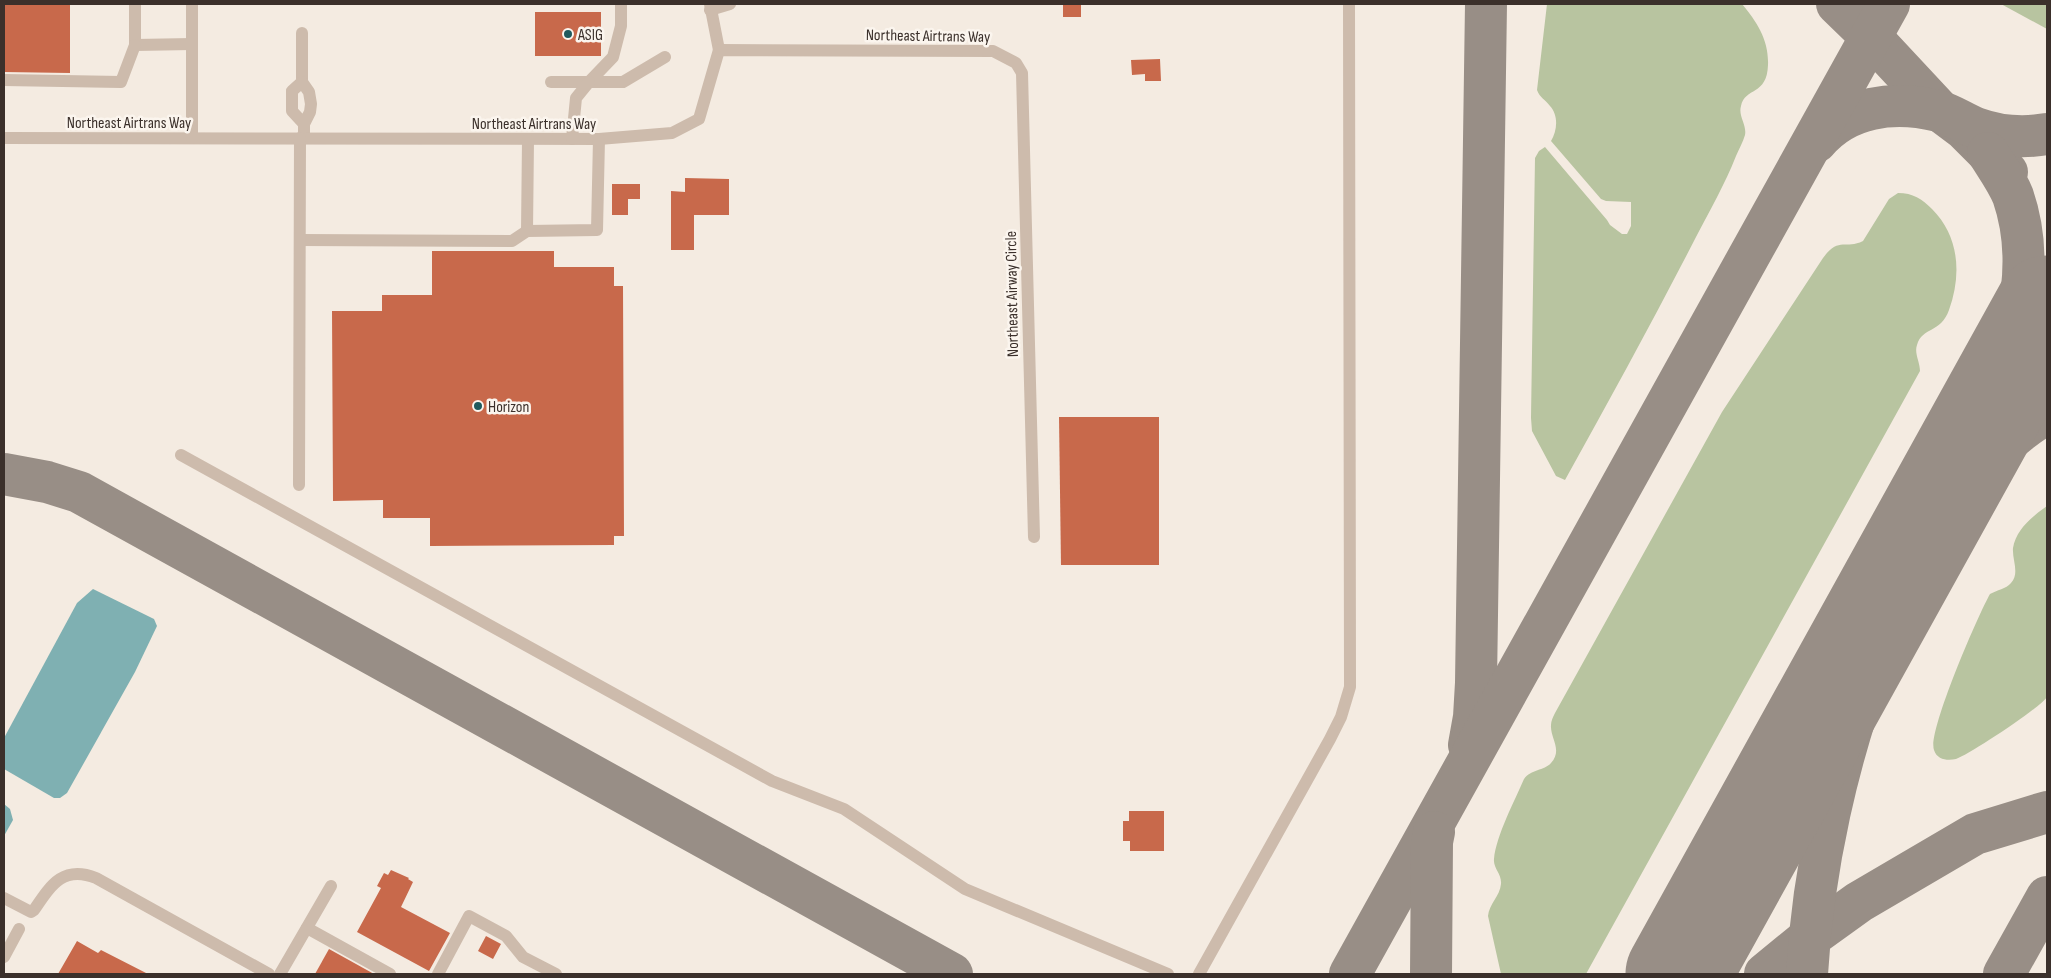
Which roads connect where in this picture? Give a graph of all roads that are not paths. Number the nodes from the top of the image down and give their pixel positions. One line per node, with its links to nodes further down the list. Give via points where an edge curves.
1 (135, 4): 9 (street)
2 (192, 4): 8 (street)
3 (621, 4): 16 (street, via 621,26 613,57)
4 (730, 4): 6 (street)
5 (1349, 4): 40 (street, via 1350,687 1337,724)
6 (710, 7): 10 (street)
7 (302, 33): 14 (street)
8 (192, 44): 9 (street); 19 (street)
9 (135, 45): 13 (street, via 121,82)
10 (718, 50): 12 (street, Northeast Airtrans Way, via 977,50 993,51); 22 (street, Northeast Airtrans Way, via 699,120 672,133)
11 (665, 57): 16 (street, via 623,82)
12 (1007, 57): 28 (street, Northeast Airway Circle, via 1022,73)
13 (4, 80)
14 (302, 82): 17 (street, via 309,92 311,104); 17 (street, via 292,91 292,111)
15 (552, 82): 16 (street)
16 (590, 82): 21 (street, via 576,98)
17 (304, 124): 20 (street)
18 (4, 138): 19 (street, Northeast Airtrans Way)
19 (192, 138): 20 (street, Northeast Airtrans Way)
20 (302, 138): 23 (street, Northeast Airtrans Way); 25 (street)
21 (572, 139): 22 (street, Northeast Airtrans Way); 23 (street, Northeast Airtrans Way)
22 (599, 139): 24 (street, via 597,230)
23 (528, 140): 24 (street)
24 (527, 231): 25 (street, via 512,241)
25 (300, 240): 27 (street)
26 (181, 455): 39 (street, via 772,782 844,809 965,889)
27 (299, 485)
28 (1034, 537)
29 (331, 886): 31 (street)
30 (4, 898): 34 (street, via 31,912 47,890 62,877 83,873)
31 (307, 928): 35 (street); 36 (street)
32 (20, 929): 33 (street)
33 (4, 957)
34 (269, 974)
35 (280, 974)
36 (390, 974)
37 (438, 974): 38 (street, via 469,916 506,936 523,957)
38 (556, 974)
39 (1168, 974)
40 (1199, 974)

